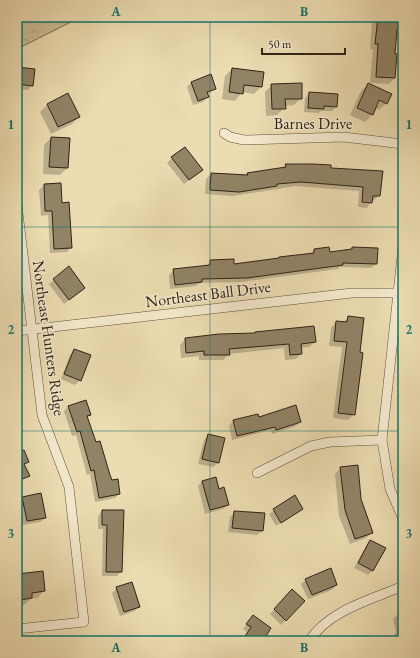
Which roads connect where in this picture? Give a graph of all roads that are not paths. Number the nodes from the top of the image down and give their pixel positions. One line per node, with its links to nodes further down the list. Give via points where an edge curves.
1 (224, 133): 2 (street, Barnes Drive, via 244,140 336,137)
2 (403, 144)
3 (17, 204): 6 (street, Northeast Hunters Ridge)
4 (403, 247): 5 (street)
5 (400, 292): 6 (street, Northeast Ball Drive, via 352,293); 8 (street)
6 (31, 330): 7 (street, Northeast Ball Drive); 12 (street, Northeast Hunters Ridge, via 42,415 69,487 84,622)
7 (17, 331)
8 (382, 440): 9 (street, via 330,442 311,446); 10 (street, via 390,489)
9 (257, 473)
10 (403, 519)
11 (403, 586): 13 (street, via 326,621)
12 (17, 629)
13 (309, 641)

